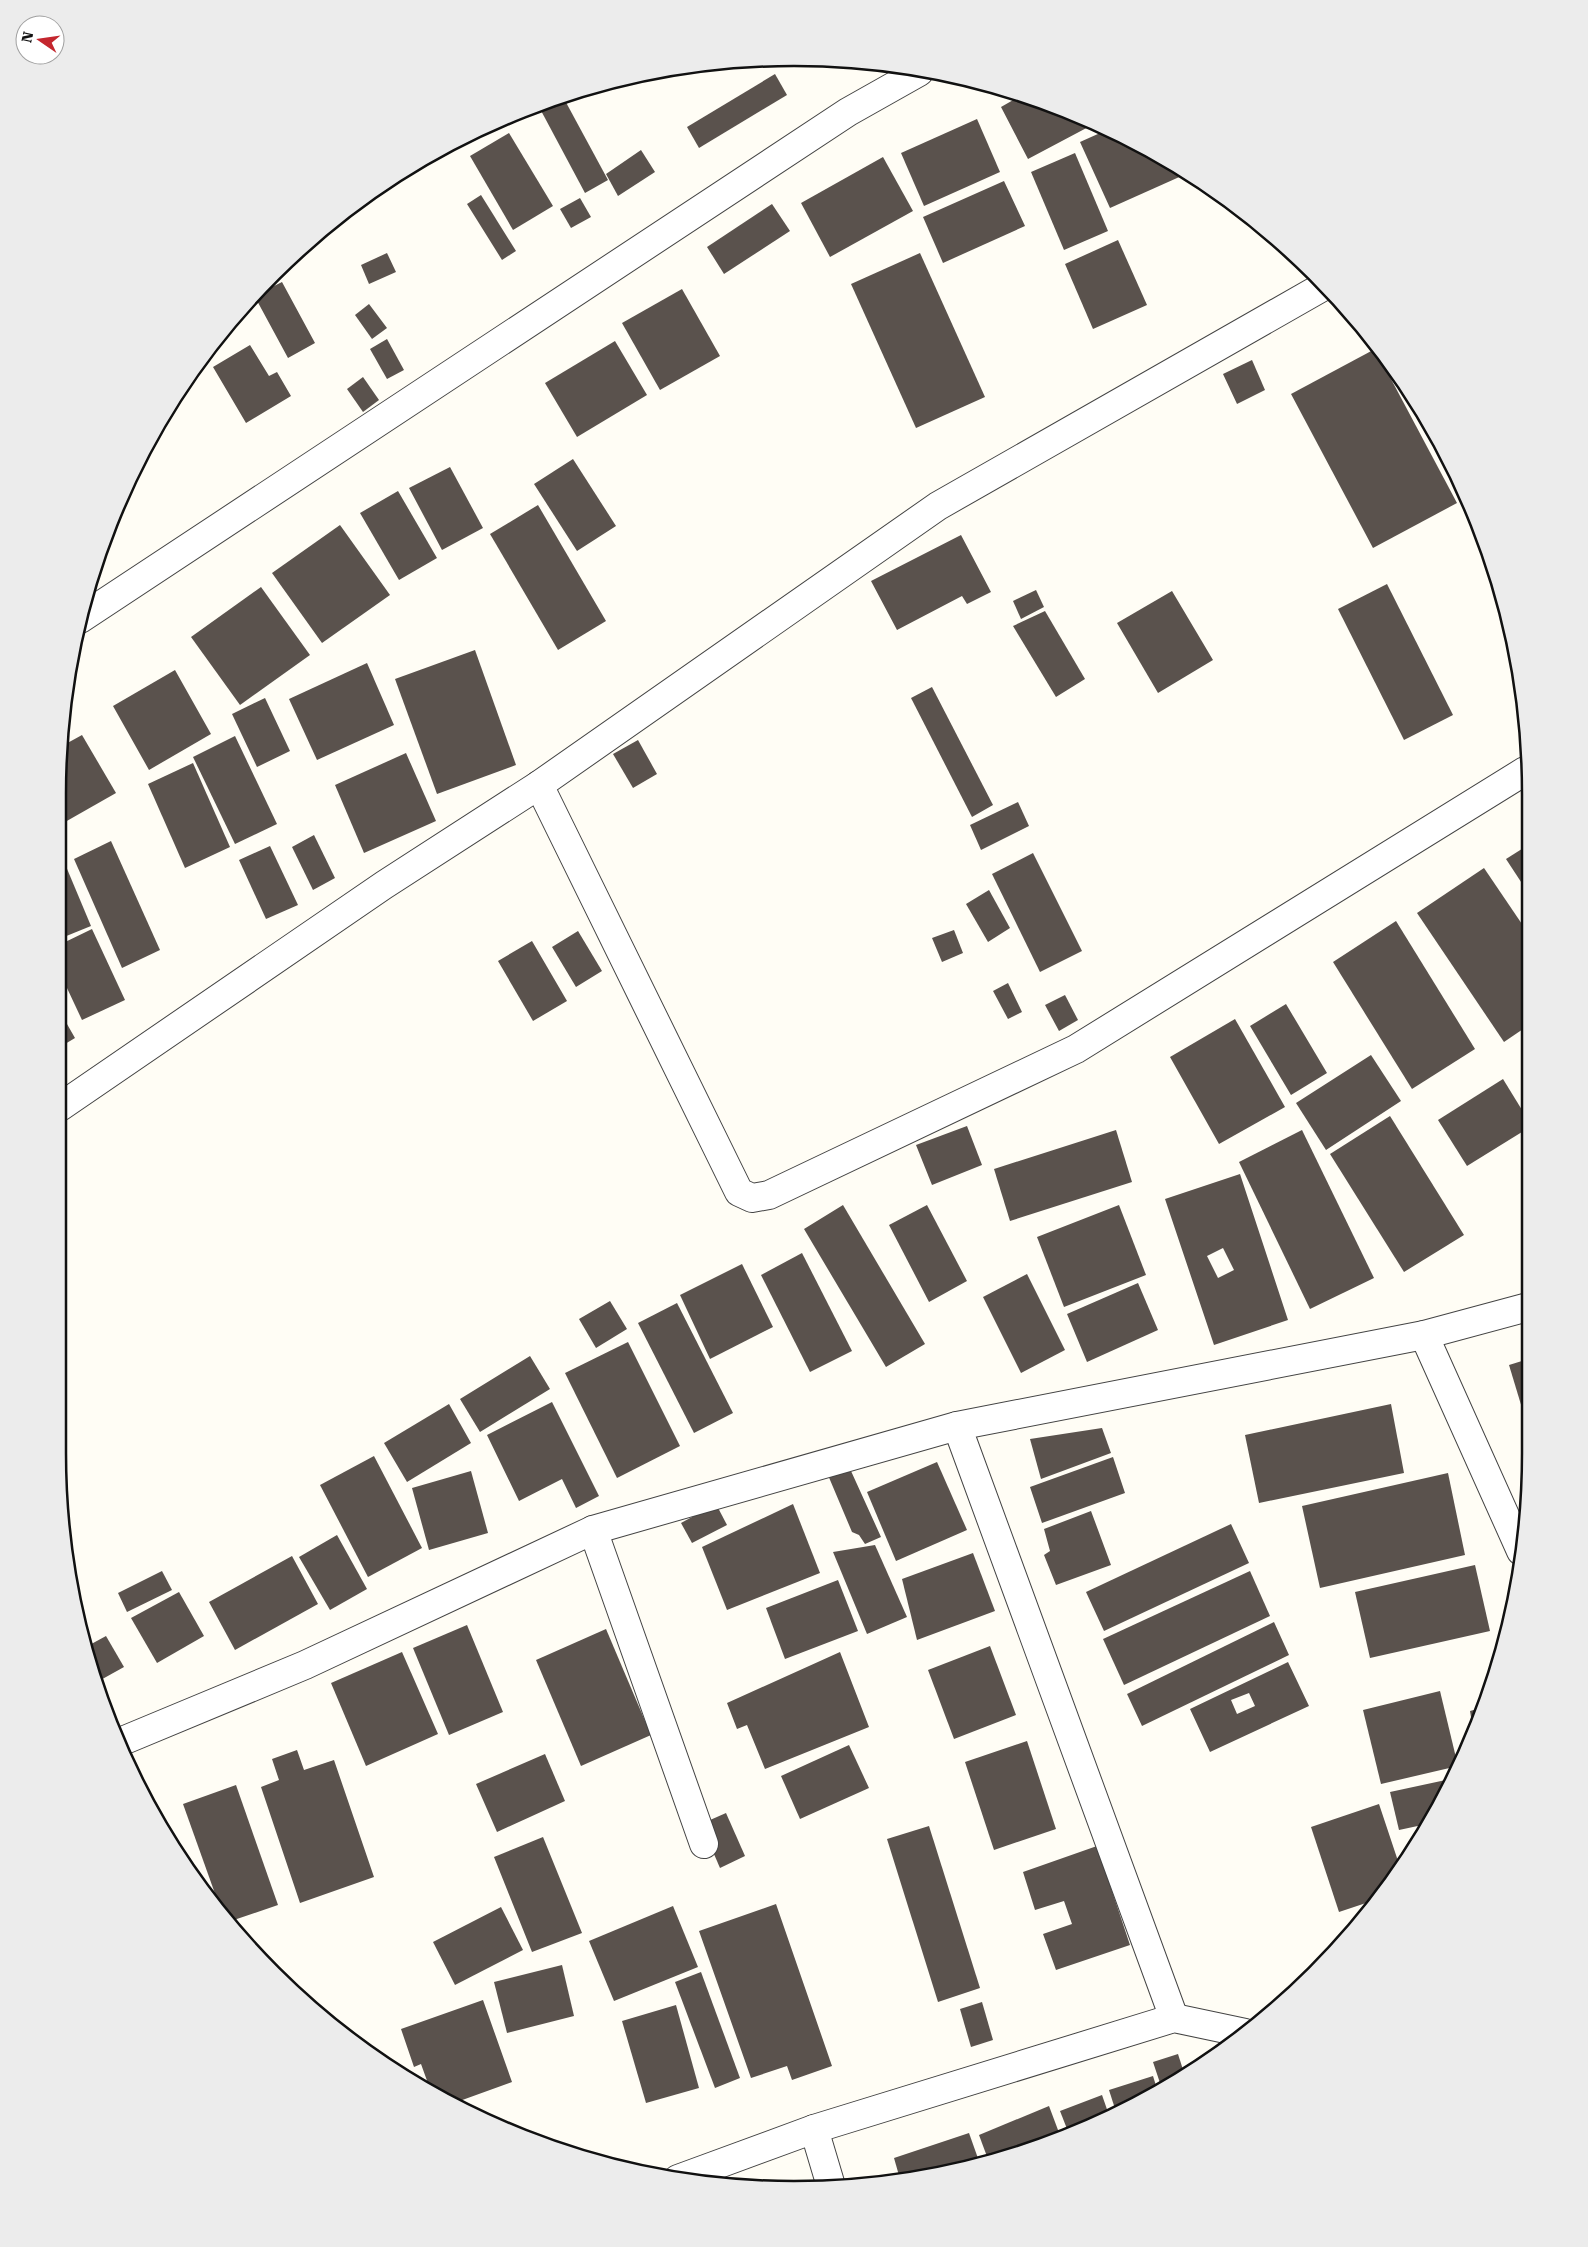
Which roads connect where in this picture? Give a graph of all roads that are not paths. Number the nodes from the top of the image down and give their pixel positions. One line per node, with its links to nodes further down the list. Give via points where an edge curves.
1 (912, 76): 3 (street, via 848,112)
2 (1318, 289): 5 (street, via 938,506)
3 (89, 613)
4 (1521, 773): 5 (street, via 1076,1049 769,1195 752,1198 738,1192)
5 (539, 785): 6 (street, via 384,885)
6 (66, 1103)
7 (1522, 1308): 8 (street)
8 (1424, 1335): 9 (street); 11 (street)
9 (957, 1426): 10 (street); 14 (street)
10 (593, 1530): 12 (street, via 305,1665); 13 (street)
11 (1517, 1541)
12 (126, 1740)
13 (704, 1844)
14 (1174, 2018): 15 (street); 16 (street)
15 (1236, 2031)
16 (814, 2129): 17 (street); 18 (street)
17 (692, 2174)
18 (829, 2180)

